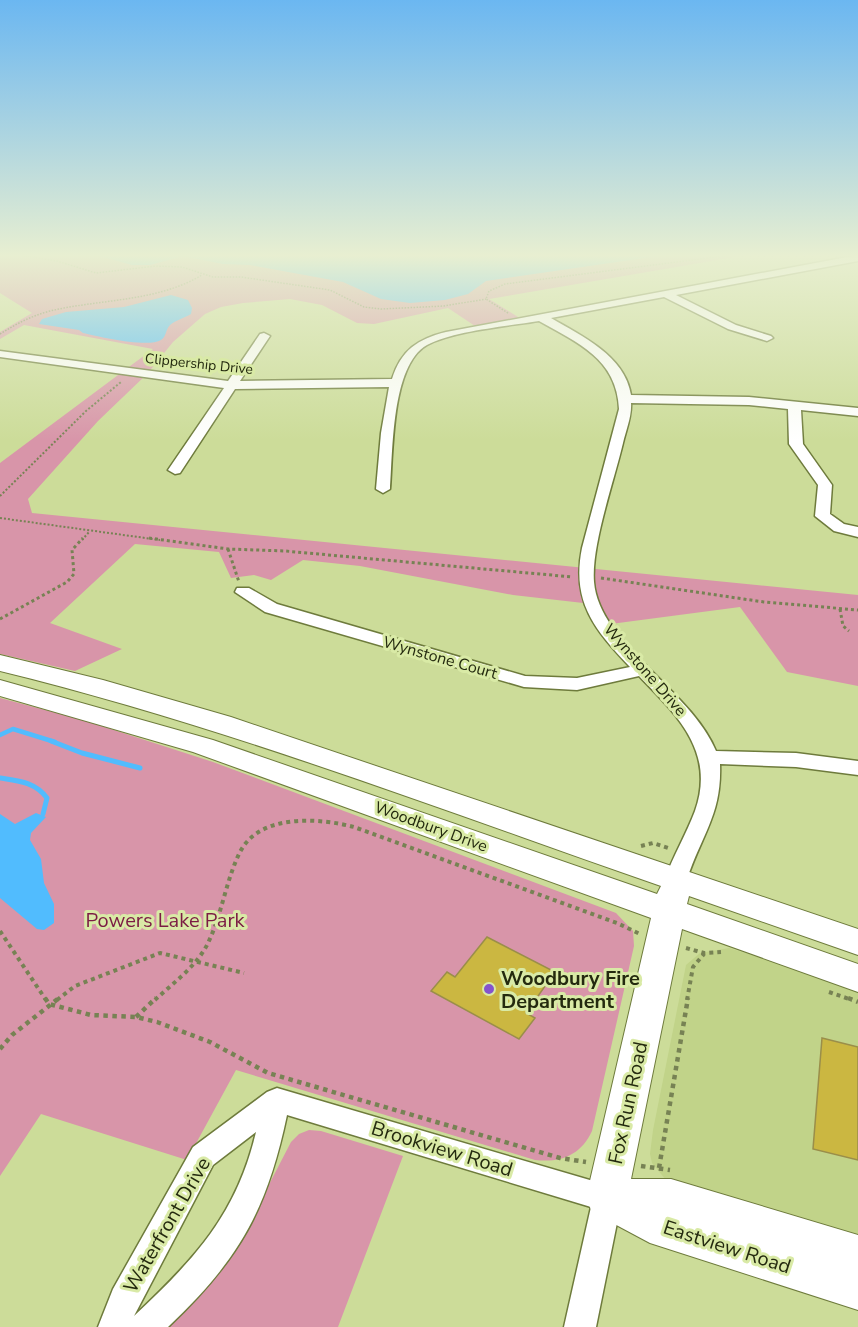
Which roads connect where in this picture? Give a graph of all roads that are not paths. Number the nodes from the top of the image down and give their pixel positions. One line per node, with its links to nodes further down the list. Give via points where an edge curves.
1 (541, 317): 6 (street, via 426,341 406,360); 8 (street, via 606,360 620,377)
2 (712, 317): 4 (street)
3 (264, 336): 7 (street)
4 (767, 338)
5 (0, 354): 7 (street, Clippership Drive)
6 (397, 383): 7 (street, Clippership Drive); 12 (street)
7 (232, 385): 11 (street)
8 (626, 399): 9 (street); 16 (street, Wynstone Drive, via 586,578 593,607 603,625)
9 (795, 405): 10 (street); 13 (street, via 795,444 825,485 822,524)
10 (858, 412)
11 (175, 470)
12 (383, 489)
13 (858, 532)
14 (243, 592): 16 (street, Wynstone Court, via 271,608 524,681 577,684)
15 (0, 663): 20 (main road, Woodbury Drive, via 189,713)
16 (643, 670): 18 (street, Wynstone Drive, via 694,727)
17 (0, 688): 20 (main road, Woodbury Drive, via 192,743)
18 (709, 757): 19 (street, via 796,760); 20 (street, Wynstone Drive, via 713,772 711,793)
19 (858, 768)
20 (672, 895): 21 (main road, Woodbury Drive); 22 (main road, Woodbury Drive); 24 (main road, Fox Run Road)
21 (858, 942)
22 (858, 978)
23 (277, 1100): 24 (street, Brookview Road); 27 (street, Waterfront Drive, via 203,1156 124,1300); 28 (street, via 259,1174 227,1236 195,1277)
24 (607, 1198): 25 (main road, Eastview Road, via 671,1199); 26 (main road, Eastview Road, via 665,1229); 29 (street, Fox Run Road)
25 (858, 1256)
26 (858, 1288)
27 (114, 1327)
28 (145, 1327)
29 (580, 1327)

